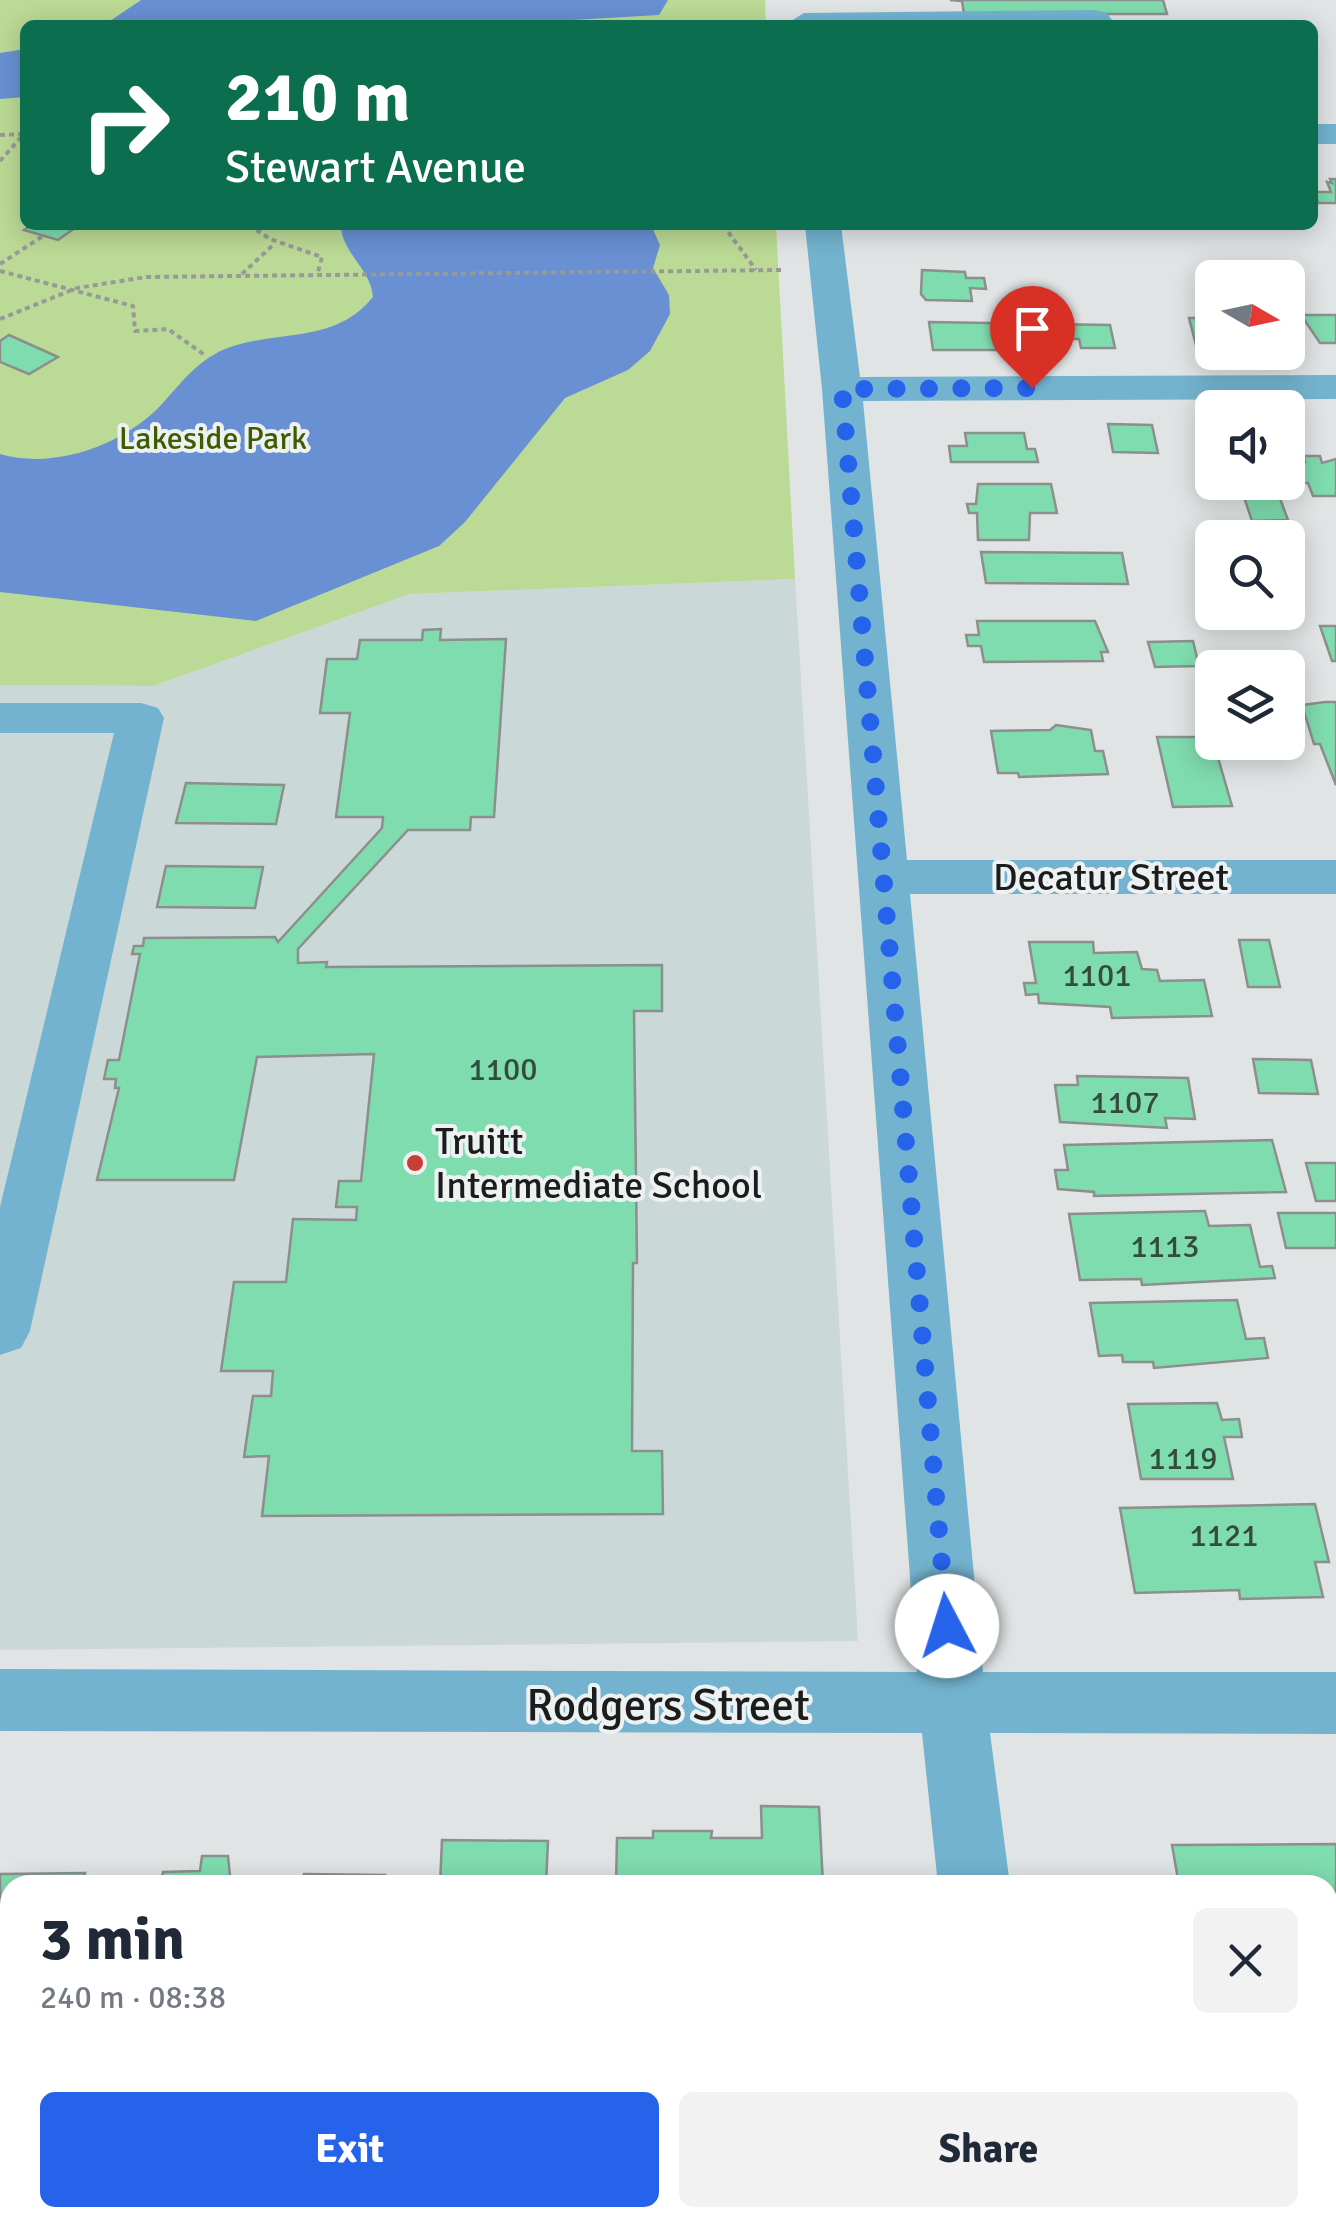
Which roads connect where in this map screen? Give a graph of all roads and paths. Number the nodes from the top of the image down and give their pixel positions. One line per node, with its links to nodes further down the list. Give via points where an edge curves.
1 (804, 16): 2 (street)
2 (903, 16): 3 (street)
3 (961, 20)
4 (20, 139): 5 (path)
5 (0, 160)
6 (255, 230): 9 (path)
7 (726, 230): 12 (path)
8 (43, 236): 11 (path)
9 (273, 245): 13 (path, via 322,257); 14 (path)
10 (825, 247): 12 (path); 19 (street)
11 (0, 267): 15 (path)
12 (756, 270): 13 (path)
13 (318, 272): 14 (path)
14 (242, 274): 15 (path, via 146,276)
15 (77, 288): 16 (path); 17 (path, via 133,306 136,331 168,329)
16 (0, 320)
17 (206, 356)
18 (1336, 387): 19 (street)
19 (842, 389): 21 (street)
20 (0, 718): 23 (street, via 141,718)
21 (886, 877): 22 (street, Decatur Street); 26 (street)
22 (1336, 877)
23 (0, 1331)
24 (0, 1700): 26 (street, Rodgers Street)
25 (1336, 1703): 26 (street, Rodgers Street)
26 (954, 1705): 27 (street)
27 (973, 1875)

